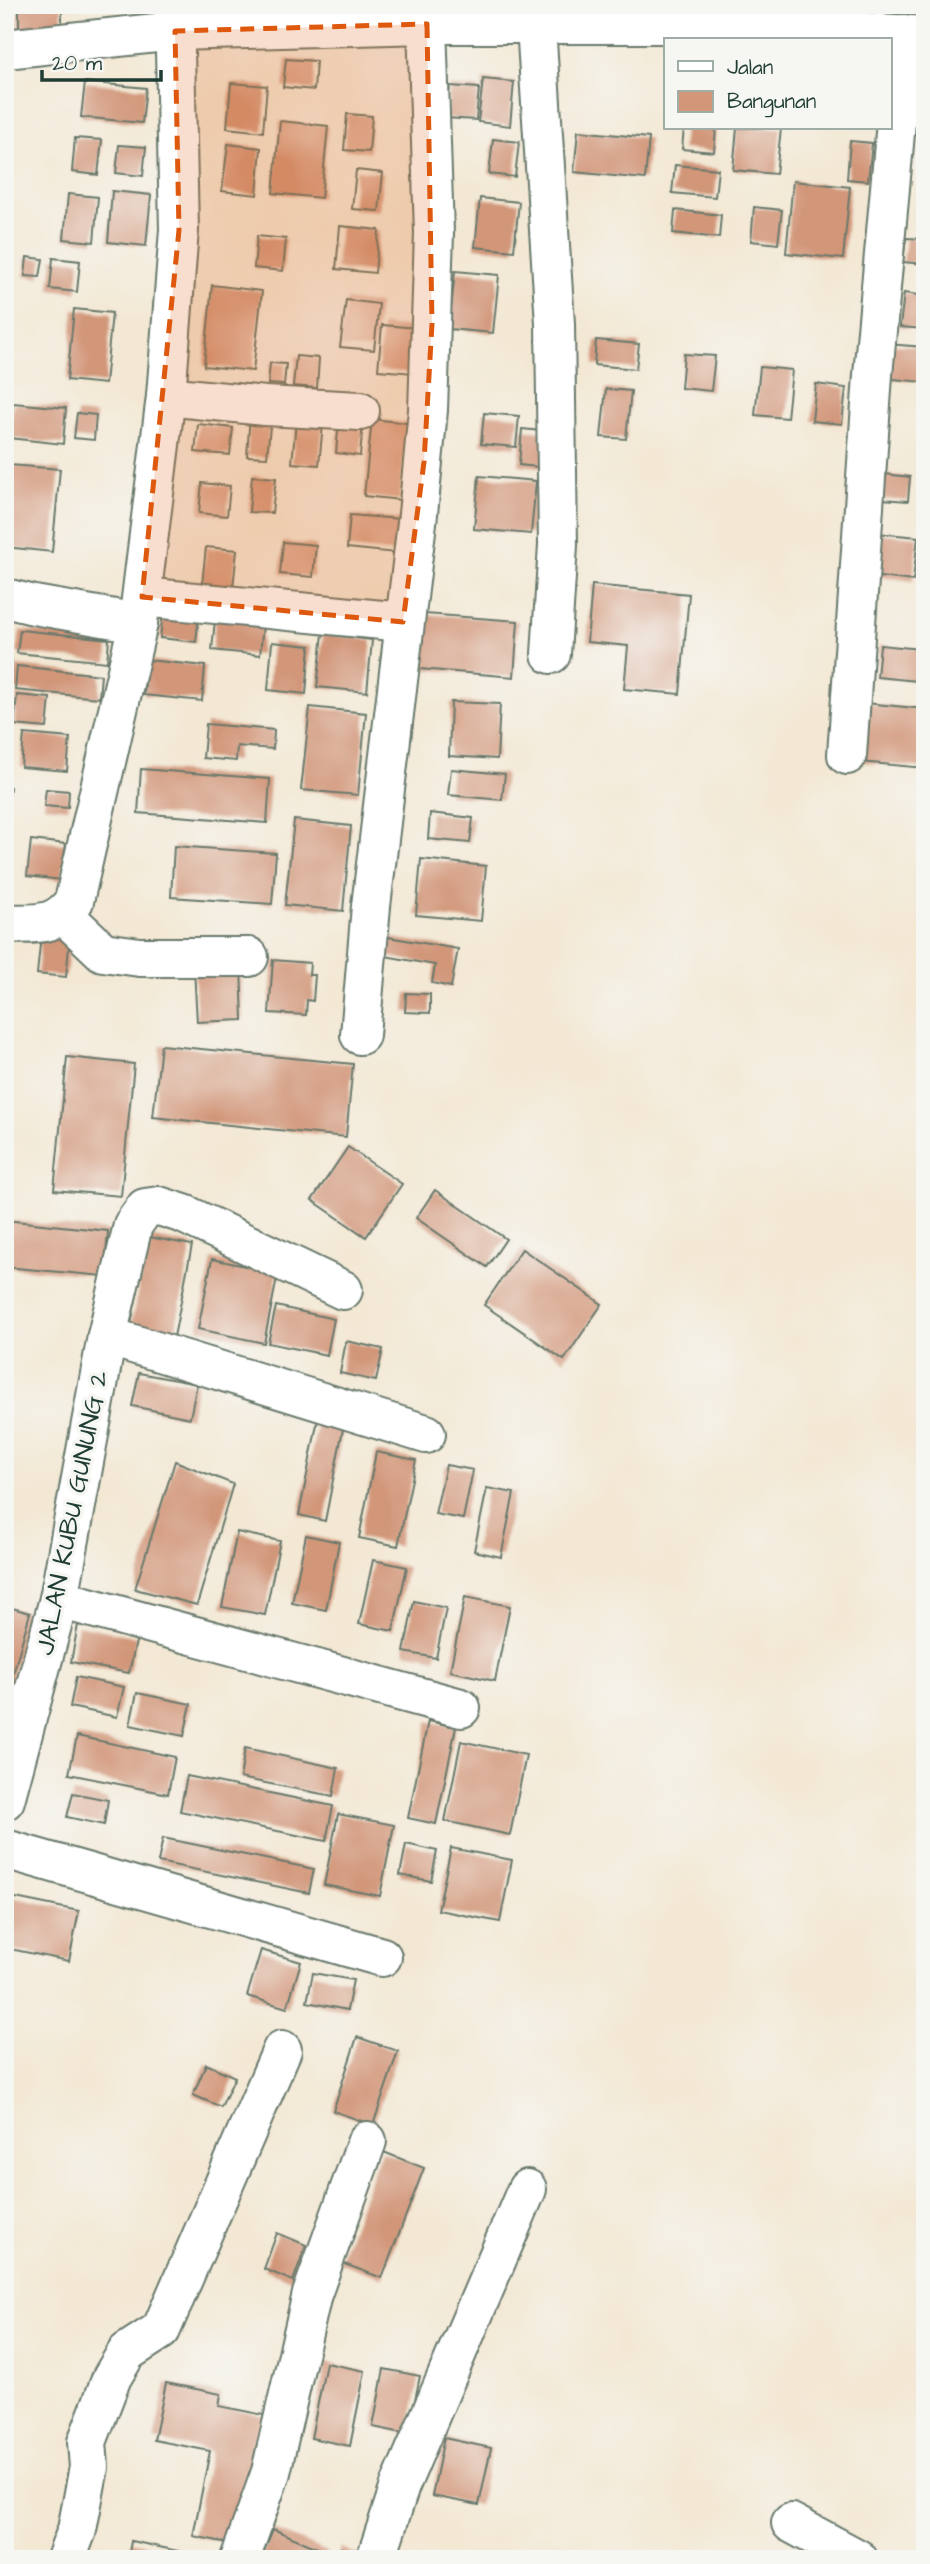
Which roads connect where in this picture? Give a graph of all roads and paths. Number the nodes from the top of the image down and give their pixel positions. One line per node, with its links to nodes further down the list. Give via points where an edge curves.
1 (537, 15): 4 (street, via 660,24); 5 (street); 13 (street, via 555,324 558,545)
2 (303, 17): 3 (street); 5 (street)
3 (175, 18): 7 (street); 8 (street, via 179,230)
4 (848, 18): 6 (street)
5 (427, 24): 12 (street, via 434,233 432,324 424,461)
6 (914, 35): 14 (street, via 873,375)
7 (5, 49)
8 (166, 396): 9 (street); 11 (street)
9 (360, 411)
10 (5, 598): 11 (street, via 34,606)
11 (140, 610): 12 (street); 15 (street, via 74,901)
12 (403, 621): 18 (street)
13 (551, 654)
14 (847, 755)
15 (64, 915): 16 (street, via 44,923); 17 (street, via 103,951 140,957)
16 (5, 924)
17 (249, 957)
18 (360, 1035)
19 (343, 1290): 20 (street, JALAN KUBU GUNUNG 2, via 184,1214 159,1206 145,1208 133,1225)
20 (107, 1336): 21 (street); 22 (street, JALAN KUBU GUNUNG 2)
21 (426, 1434)
22 (59, 1599): 23 (street); 24 (street, JALAN KUBU GUNUNG 2)
23 (461, 1708)
24 (5, 1800)
25 (5, 1849): 26 (street)
26 (382, 1957)
27 (282, 2050): 31 (street, via 161,2330 127,2352 112,2377 87,2442 89,2467 77,2530)
28 (367, 2141): 32 (street, via 312,2294 271,2472)
29 (527, 2189): 33 (street, via 400,2486)
30 (790, 2523): 34 (street)
31 (66, 2559)
32 (240, 2559)
33 (376, 2559)
34 (859, 2559)

